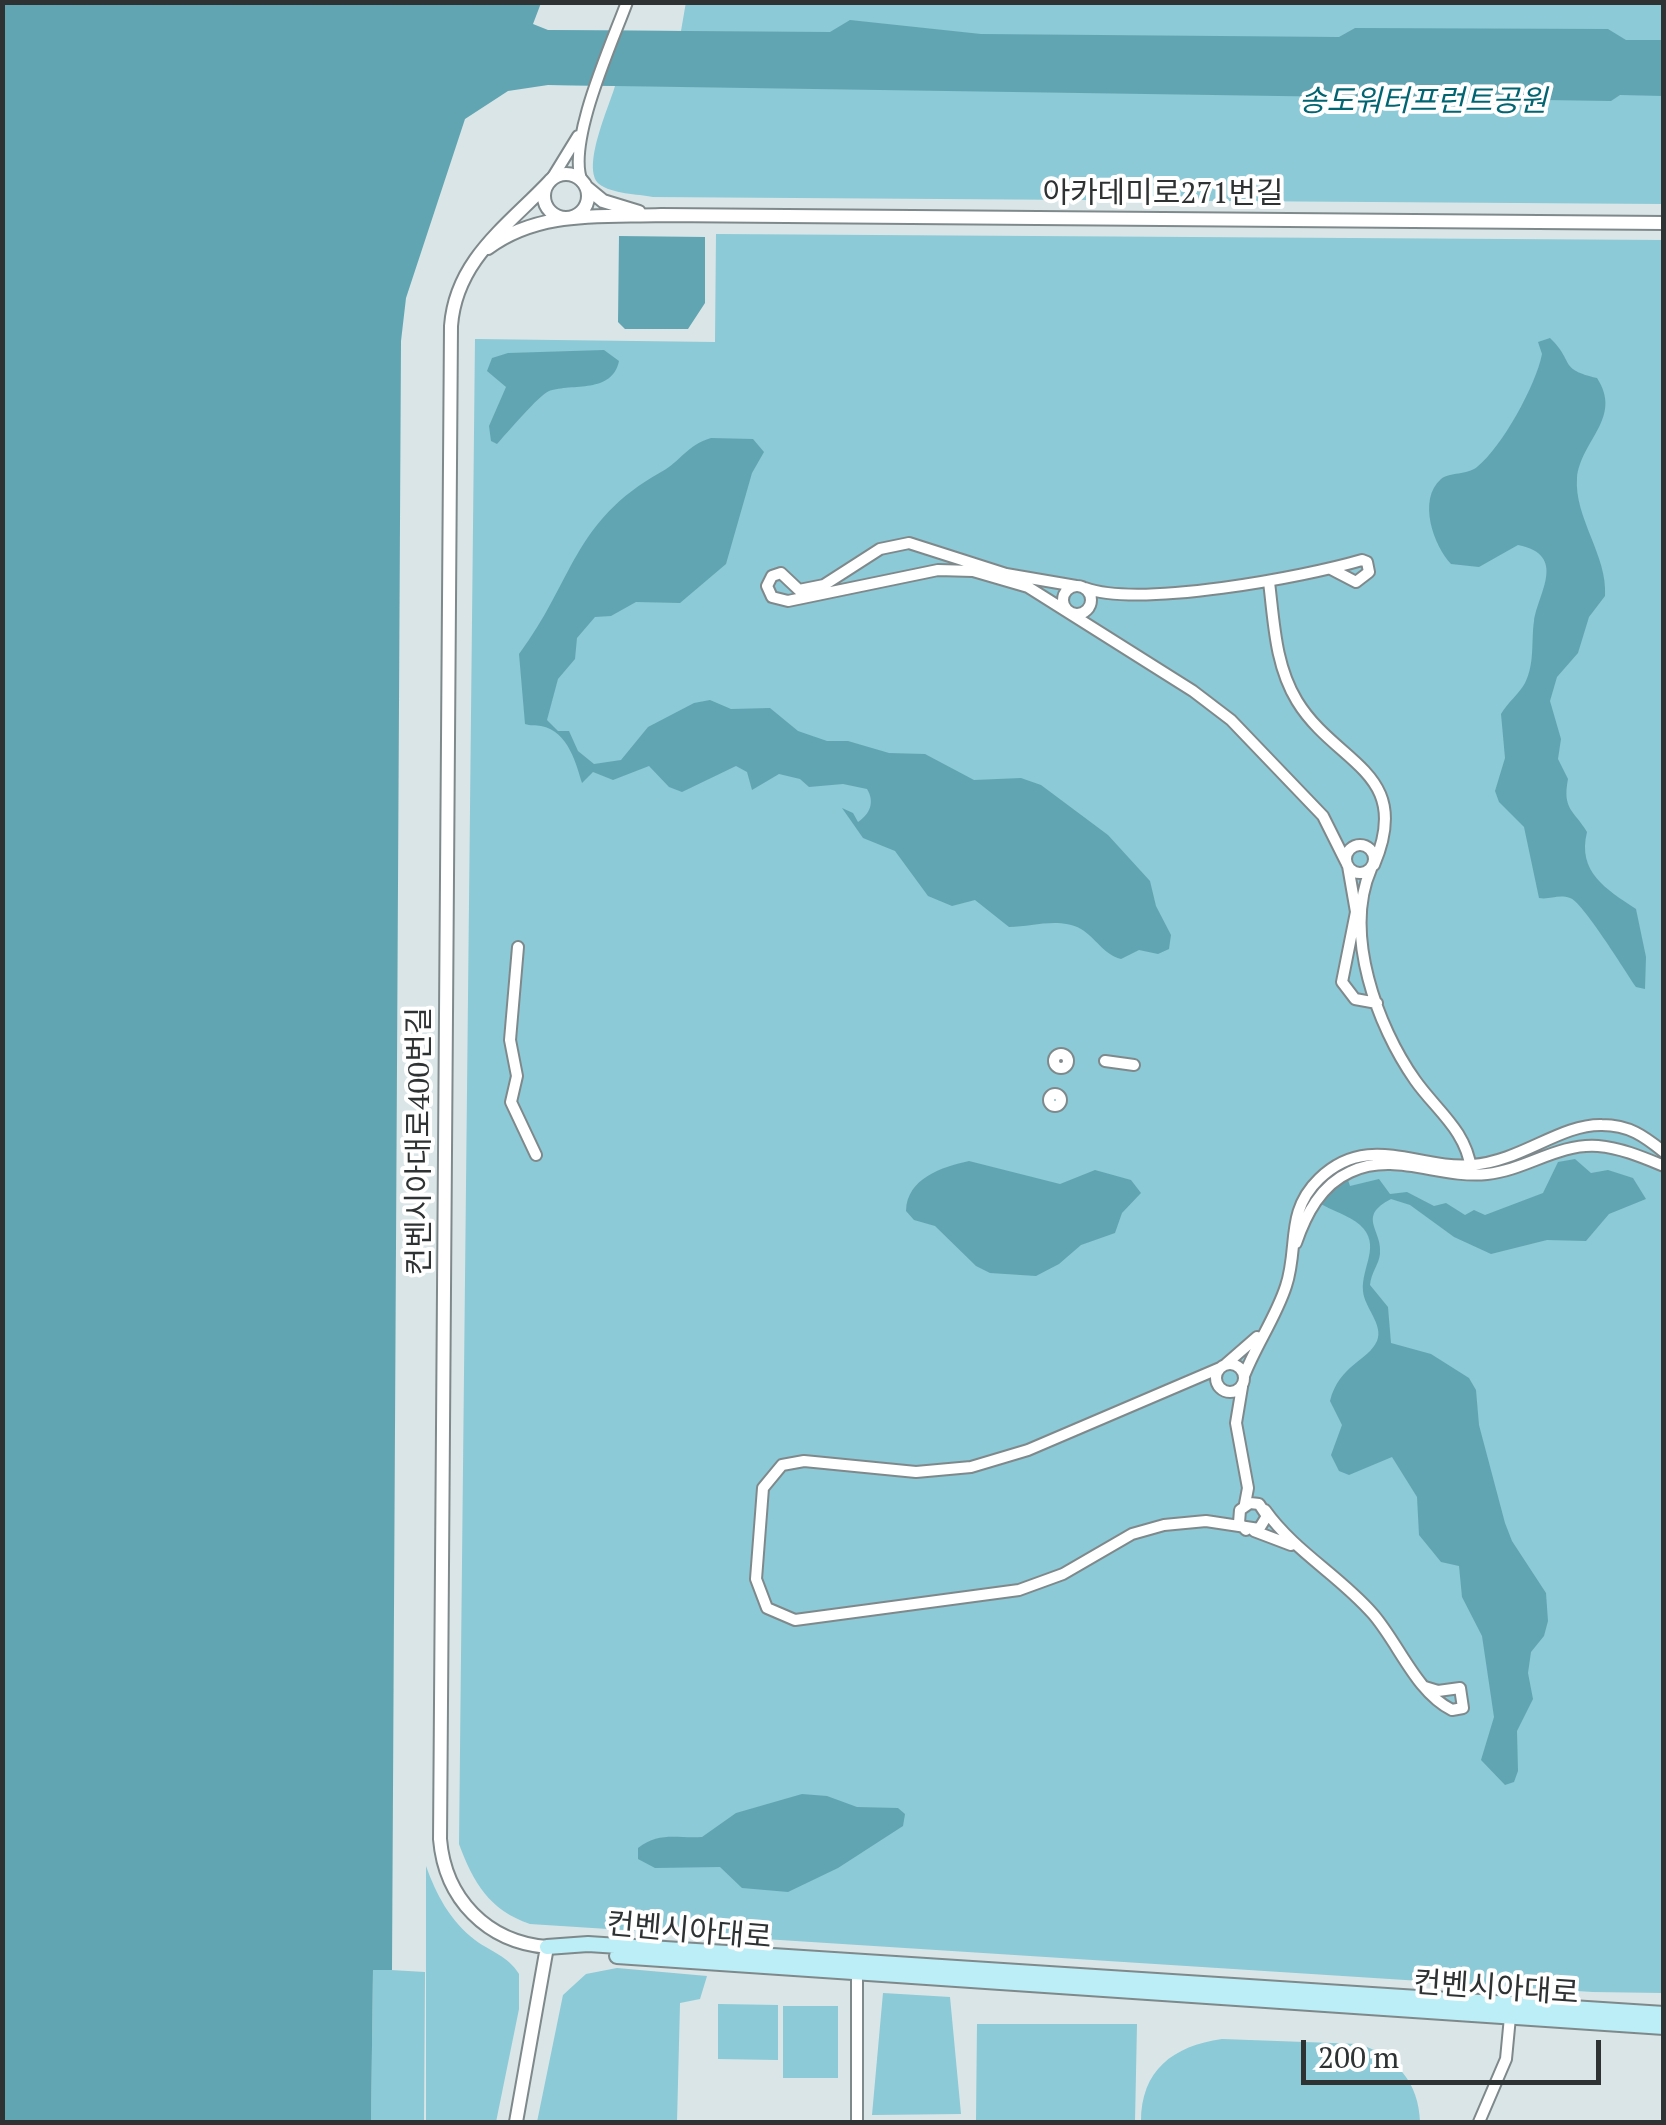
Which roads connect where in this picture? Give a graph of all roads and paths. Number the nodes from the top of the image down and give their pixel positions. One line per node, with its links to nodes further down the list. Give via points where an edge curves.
1 (626, 2): 2 (street)
2 (586, 122): 3 (street); 4 (street, via 577,158)
3 (550, 180): 4 (street, via 567,174); 6 (street, via 546,206); 8 (street)
4 (583, 184): 5 (street, via 603,201); 6 (street, via 584,206)
5 (661, 215): 6 (street); 7 (street, 아카데미로271번길)
6 (570, 217): 8 (street, via 522,228)
7 (1664, 222)
8 (478, 256): 48 (street, 컨벤시아대로400번길, via 463,278 452,326 440,1839 451,1884 471,1914 504,1937)
9 (1332, 569): 10 (street)
10 (1269, 582): 12 (street); 16 (street, via 1278,650 1292,692 1314,724 1370,773 1382,800)
11 (1080, 587): 12 (street); 13 (street, via 1064,594); 13 (street, via 1018,577 909,543 880,549 816,589 799,590 781,573 767,586 772,597 788,600 919,571 958,570 1019,583)
12 (1095, 596): 14 (street)
13 (1068, 612): 14 (street); 15 (street)
14 (1086, 612): 15 (street)
15 (1090, 626): 17 (street, via 1230,720)
16 (1384, 835): 18 (street, via 1375,845); 20 (street)
17 (1338, 840): 18 (street); 19 (street)
18 (1360, 846): 19 (street); 20 (street, via 1372,851)
19 (1347, 864): 20 (street, via 1359,874); 22 (street, via 1356,912 1342,982 1355,999)
20 (1372, 867): 22 (street, via 1362,918)
21 (518, 948): 30 (street, via 511,1102)
22 (1377, 1003): 32 (street, via 1402,1059 1465,1141)
23 (1105, 1061): 24 (street)
24 (1134, 1065)
25 (1595, 1125): 26 (street); 27 (street); 32 (street)
26 (1639, 1133): 28 (street); 29 (street)
27 (1596, 1146): 28 (street); 32 (street, via 1566,1148 1512,1170)
28 (1631, 1152): 31 (street)
29 (1664, 1152)
30 (536, 1155)
31 (1664, 1166)
32 (1471, 1170): 33 (street, via 1384,1163 1335,1174 1310,1200 1286,1289)
33 (1265, 1329): 34 (street); 36 (street)
34 (1223, 1366): 35 (street); 36 (street, via 1236,1365); 37 (street)
35 (1200, 1380): 37 (street); 43 (street, via 970,1467 916,1472 804,1461 782,1465 762,1488 757,1589 776,1615 795,1620 975,1600 1052,1578 1146,1529)
36 (1243, 1382): 38 (street); 39 (street)
37 (1217, 1384): 38 (street)
38 (1229, 1392): 39 (street)
39 (1237, 1404): 40 (street, via 1236,1441)
40 (1247, 1480): 41 (street); 42 (street)
41 (1264, 1508): 42 (street); 44 (street, via 1264,1526); 45 (street)
42 (1242, 1509): 43 (street); 44 (street)
43 (1226, 1523): 44 (street)
44 (1250, 1530): 45 (street)
45 (1292, 1545): 46 (street, via 1371,1611)
46 (1425, 1688)
47 (567, 1946): 48 (main road); 49 (main road, 컨벤시아대로, via 625,1957); 50 (main road, 컨벤시아대로)
48 (547, 1947): 53 (street)
49 (858, 1974): 51 (main road, 컨벤시아대로); 54 (street)
50 (1664, 2014)
51 (1510, 2018): 52 (main road, 컨벤시아대로); 55 (street, via 1506,2059)
52 (1664, 2027)
53 (516, 2122)
54 (857, 2122)
55 (1479, 2122)

